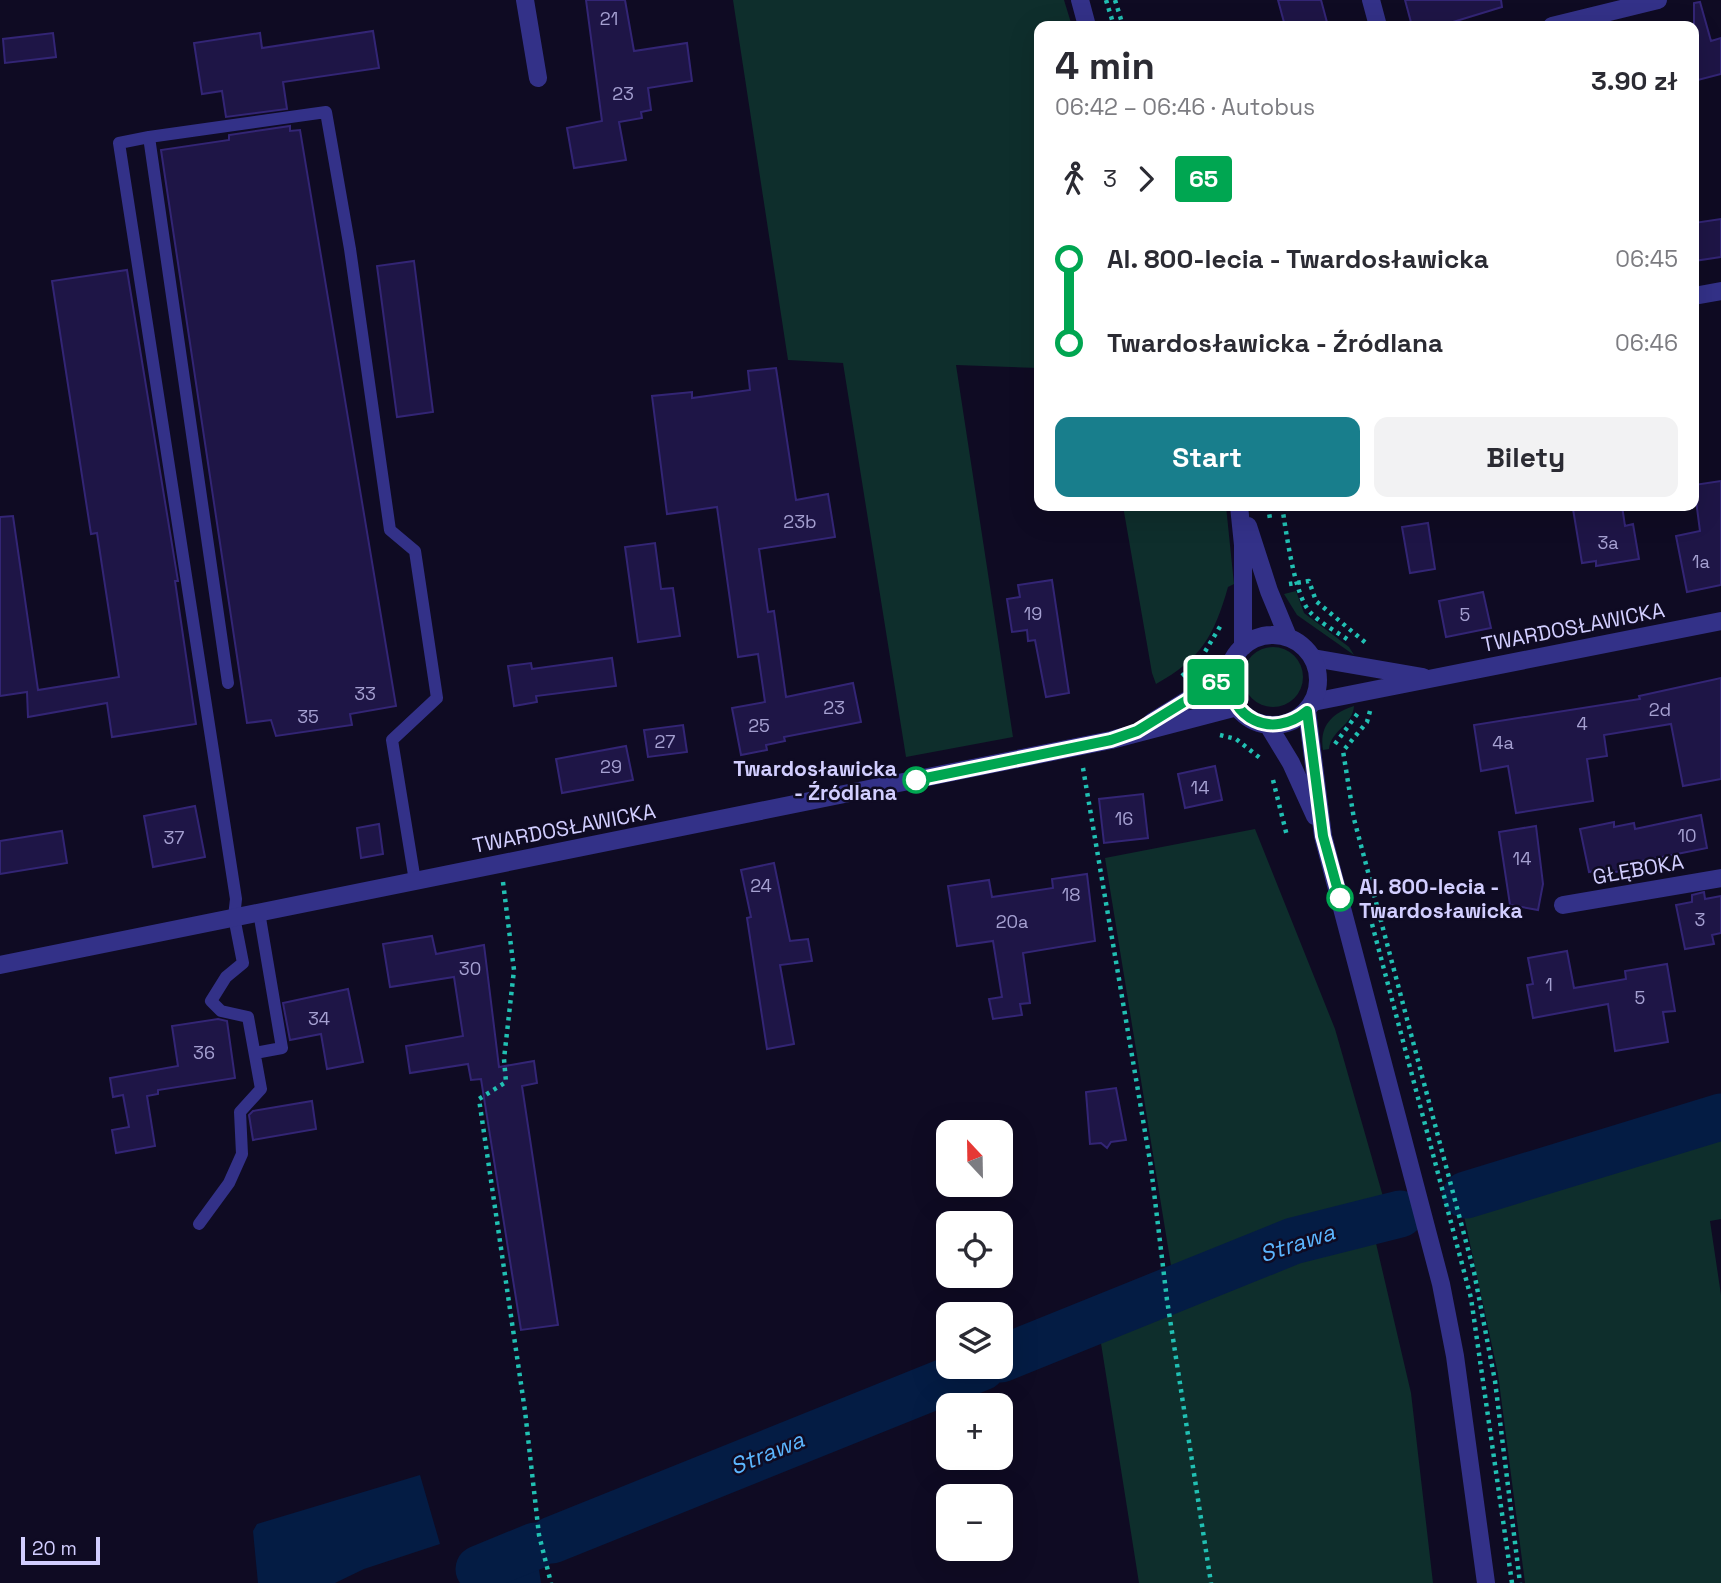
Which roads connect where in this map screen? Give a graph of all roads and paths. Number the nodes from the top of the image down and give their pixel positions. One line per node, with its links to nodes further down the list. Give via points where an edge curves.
1 (526, 0): 12 (street)
2 (1080, 0): 7 (street)
3 (1106, 0): 8 (path)
4 (1115, 0): 9 (path)
5 (1371, 0): 10 (street)
6 (1658, 0): 11 (street)
7 (1086, 21)
8 (1112, 21)
9 (1121, 21)
10 (1377, 21)
11 (1572, 21)
12 (538, 78)
13 (149, 137): 34 (lane); 47 (lane, via 326,112 390,530 415,551 437,698 392,740); 50 (lane, via 119,143 236,899)
14 (1721, 291): 15 (street)
15 (1699, 295)
16 (1241, 511): 28 (street)
17 (1243, 511): 24 (street)
18 (1269, 511): 20 (path)
19 (1283, 511): 22 (path)
20 (1271, 524)
21 (1285, 573): 23 (path)
22 (1298, 584): 23 (path); 30 (path, via 1308,611 1355,646); 30 (path, via 1309,581 1315,601 1364,639 1372,653)
23 (1289, 586): 24 (path)
24 (1269, 591): 27 (street)
25 (1721, 621): 32 (street, TWARDOSŁAWICKA)
26 (1222, 623): 33 (path, via 1200,660)
27 (1288, 637): 28 (street, via 1267,635); 29 (street)
28 (1243, 647): 31 (street)
29 (1313, 658): 30 (street, TWARDOSŁAWICKA); 37 (street, via 1319,680)
30 (1365, 667): 32 (street, TWARDOSŁAWICKA)
31 (1228, 675): 36 (street); 39 (street, TWARDOSŁAWICKA)
32 (1434, 678): 35 (street, TWARDOSŁAWICKA)
33 (1175, 682)
34 (228, 683)
35 (1365, 694): 37 (street, TWARDOSŁAWICKA); 41 (path, via 1357,718 1338,739); 59 (path, via 1367,722 1343,751 1353,819 1474,1272 1495,1381)
36 (1237, 707): 38 (street, via 1250,719); 39 (street, TWARDOSŁAWICKA)
37 (1310, 707): 38 (street, via 1287,723); 44 (street)
38 (1268, 725): 44 (street, via 1291,763)
39 (1137, 731): 40 (street, TWARDOSŁAWICKA)
40 (1079, 746): 45 (street, TWARDOSŁAWICKA); 56 (path, via 1151,1167)
41 (1334, 754)
42 (1272, 777): 43 (path)
43 (1287, 836)
44 (1323, 836): 57 (street, via 1441,1284)
45 (500, 864): 47 (street, TWARDOSŁAWICKA); 55 (path, via 514,970 504,1059 506,1082 480,1099 539,1535)
46 (1721, 878): 48 (street, GŁĘBOKA)
47 (415, 881): 49 (street, TWARDOSŁAWICKA)
48 (1563, 905)
49 (259, 912): 50 (street, TWARDOSŁAWICKA); 53 (lane, via 282,1048)
50 (234, 917): 52 (street, TWARDOSŁAWICKA); 53 (lane, via 243,963 226,977 211,1002 221,1011 248,1017)
51 (1371, 923): 58 (path, via 1471,1298)
52 (0, 965)
53 (255, 1053): 54 (lane, via 261,1089 240,1112 242,1154 229,1183)
54 (199, 1224)
55 (551, 1583)
56 (1211, 1583)
57 (1486, 1583)
58 (1512, 1583)
59 (1520, 1583)

